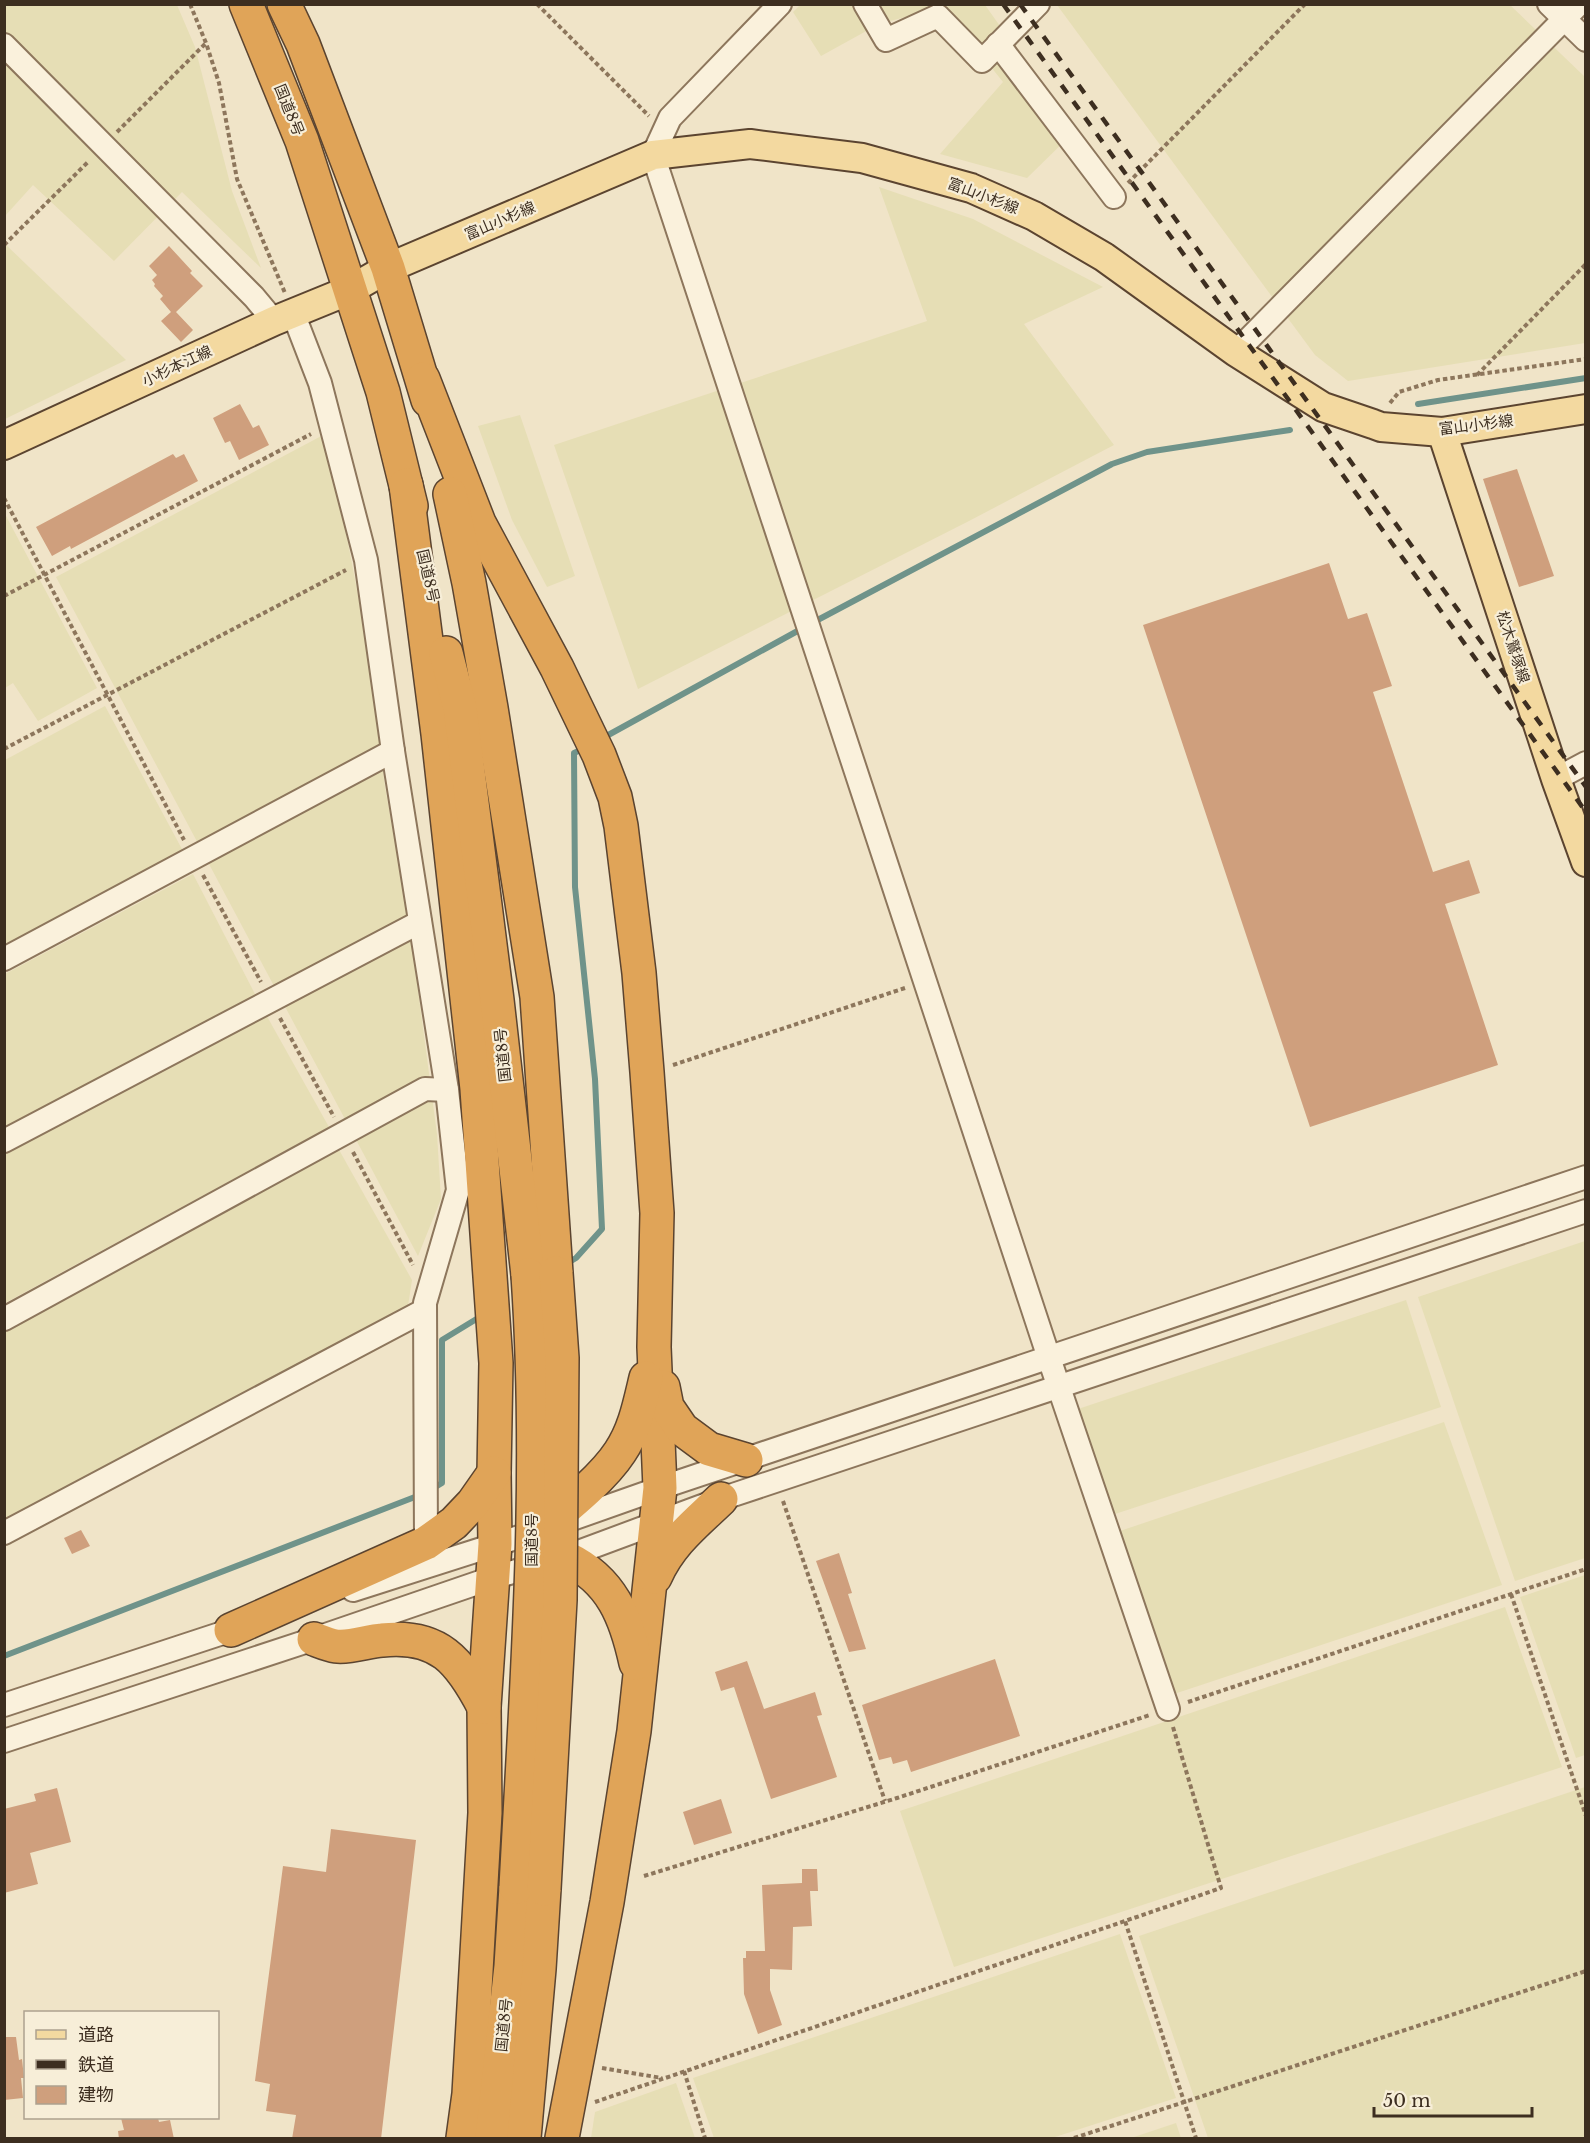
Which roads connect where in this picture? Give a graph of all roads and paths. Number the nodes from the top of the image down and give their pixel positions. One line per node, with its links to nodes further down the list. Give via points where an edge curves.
1 (190, 4): 18 (path, via 219,83 237,179)
2 (246, 4): 17 (highway, 国道8号, via 302,141)
3 (284, 4): 16 (highway, 国道8号, via 303,44)
4 (537, 4): 13 (path)
5 (780, 4): 13 (street, via 670,118)
6 (865, 4): 11 (street, via 886,40 938,16 982,61)
7 (1038, 4): 11 (street)
8 (1305, 4): 14 (path)
9 (1564, 10): 10 (street); 19 (street)
10 (1586, 40)
11 (998, 44): 14 (street)
12 (4, 45): 18 (street, via 254,297)
13 (659, 143): 16 (main road, 富山小杉線); 19 (main road, 富山小杉線, via 750,144 862,158 970,188 1034,216 1104,257); 42 (street)
14 (1114, 197)
15 (1586, 264): 21 (path)
16 (388, 268): 17 (main road, 富山小杉線); 22 (highway, 国道8号)
17 (350, 290): 18 (main road, 小杉本江線); 28 (highway, 国道8号, via 383,392)
18 (283, 317): 24 (street, via 320,383); 27 (main road, 小杉本江線)
19 (1236, 352): 25 (main road, 富山小杉線, via 1323,407)
20 (1586, 359): 21 (path)
21 (1477, 375): 25 (path, via 1438,380 1400,392)
22 (423, 379): 44 (highway, via 478,523 557,668 599,754 615,797 639,973); 50 (highway, 国道8号, via 469,583 537,997)
23 (1586, 409): 26 (main road, 富山小杉線)
24 (331, 424): 30 (street); 31 (path)
25 (1373, 424): 26 (main road, 富山小杉線)
26 (1442, 432): 37 (main road, 松木鷲塚線)
27 (4, 445)
28 (406, 484): 50 (highway, 国道8号, via 460,708 497,1000); 57 (highway, via 477,1089 496,1363)
29 (4, 498): 31 (path)
30 (366, 560): 33 (path); 35 (street)
31 (45, 574): 32 (path); 33 (path)
32 (4, 596)
33 (108, 694): 34 (path); 38 (path)
34 (4, 749)
35 (393, 751): 38 (street); 40 (street)
36 (1586, 763): 37 (street)
37 (1556, 779): 39 (main road, 松木鷲塚線)
38 (194, 858): 41 (street); 43 (path)
39 (1586, 862)
40 (420, 922): 43 (street); 45 (street)
41 (4, 959)
42 (924, 978): 44 (path, via 900,991); 54 (street)
43 (271, 1001): 46 (path); 47 (street)
44 (647, 1072): 53 (highway, via 657,1212)
45 (447, 1090): 46 (street, via 425,1089); 51 (street, via 458,1190)
46 (343, 1134): 51 (path); 52 (street)
47 (4, 1142)
48 (1586, 1177): 54 (street)
49 (1586, 1211): 55 (street)
50 (542, 1274): 82 (highway, 国道8号, bridge, via 534,1359)
51 (426, 1301): 63 (street); 64 (street)
52 (4, 1319)
53 (654, 1347): 56 (highway, via 667,1407 682,1429 709,1449); 59 (highway); 62 (highway, via 635,1421 620,1452 587,1489)
54 (1049, 1358): 55 (street); 56 (street)
55 (1059, 1386): 58 (street); 76 (street)
56 (746, 1460): 59 (street)
57 (494, 1473): 64 (highway, via 454,1523); 65 (highway)
58 (776, 1481): 60 (street); 79 (path)
59 (660, 1488): 61 (highway); 62 (street)
60 (721, 1499): 61 (street); 69 (highway, via 681,1536 663,1559)
61 (656, 1524): 66 (street); 69 (highway)
62 (538, 1531): 65 (street)
63 (4, 1533)
64 (426, 1543): 71 (highway)
65 (495, 1544): 66 (highway); 68 (highway); 71 (street)
66 (565, 1557): 68 (street); 73 (highway, via 614,1597 628,1627)
67 (1586, 1569): 70 (path)
68 (492, 1578): 72 (street); 75 (highway)
69 (650, 1589): 73 (highway)
70 (1511, 1594): 76 (path); 80 (path)
71 (231, 1630): 74 (street)
72 (314, 1640): 75 (highway, via 339,1647 417,1640 445,1653 468,1676); 77 (street)
73 (641, 1682): 87 (highway, via 607,1902)
74 (4, 1705)
75 (484, 1707): 88 (highway, via 485,1813)
76 (1168, 1709): 79 (path)
77 (4, 1741)
78 (1180, 1750): 83 (path, via 1221,1888)
79 (885, 1802): 81 (path)
80 (1586, 1816)
81 (644, 1875)
82 (530, 1888): 89 (highway, 国道8号, via 511,1966); 90 (highway, 国道8号, via 539,1969)
83 (1125, 1921): 85 (path); 86 (path)
84 (1586, 1971): 86 (path)
85 (684, 2071): 87 (path, via 582,2107); 91 (path)
86 (1184, 2101): 92 (path); 93 (path)
87 (565, 2123)
88 (464, 2139)
89 (492, 2139)
90 (524, 2139)
91 (705, 2139)
92 (1074, 2139)
93 (1196, 2139)

